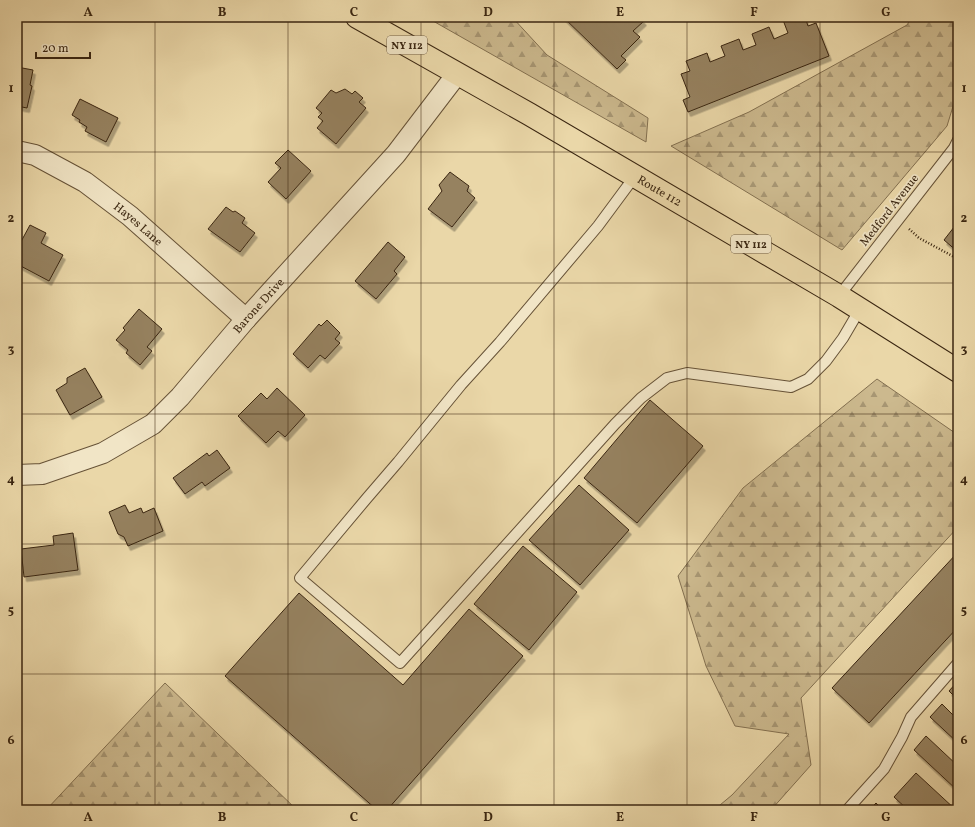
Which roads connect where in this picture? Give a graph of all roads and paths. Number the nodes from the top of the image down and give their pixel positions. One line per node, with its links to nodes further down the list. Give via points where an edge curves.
1 (357, 17): 2 (main road, Route 112 / NY 112)
2 (457, 74): 5 (main road, Route 112 / NY 112); 10 (street, Barone Drive, via 396,154)
3 (958, 140): 6 (lane, Medford Avenue)
4 (17, 151): 10 (street, Hayes Lane, via 35,155 85,182 130,216)
5 (635, 176): 8 (main road, Route 112 / NY 112); 9 (lane, via 598,226 300,578 400,663 641,398 667,378 687,373 791,387 808,379 826,361)
6 (898, 220): 7 (path, via 919,238); 8 (lane, Medford Avenue)
7 (958, 259)
8 (839, 296): 9 (main road, Route 112 / NY 112)
9 (860, 309): 11 (main road, Route 112 / NY 112)
10 (246, 319): 12 (street, Barone Drive, via 180,397 153,424 103,453 42,474)
11 (958, 371)
12 (17, 475)
13 (958, 663): 14 (lane, via 911,717 884,769)
14 (847, 810)

